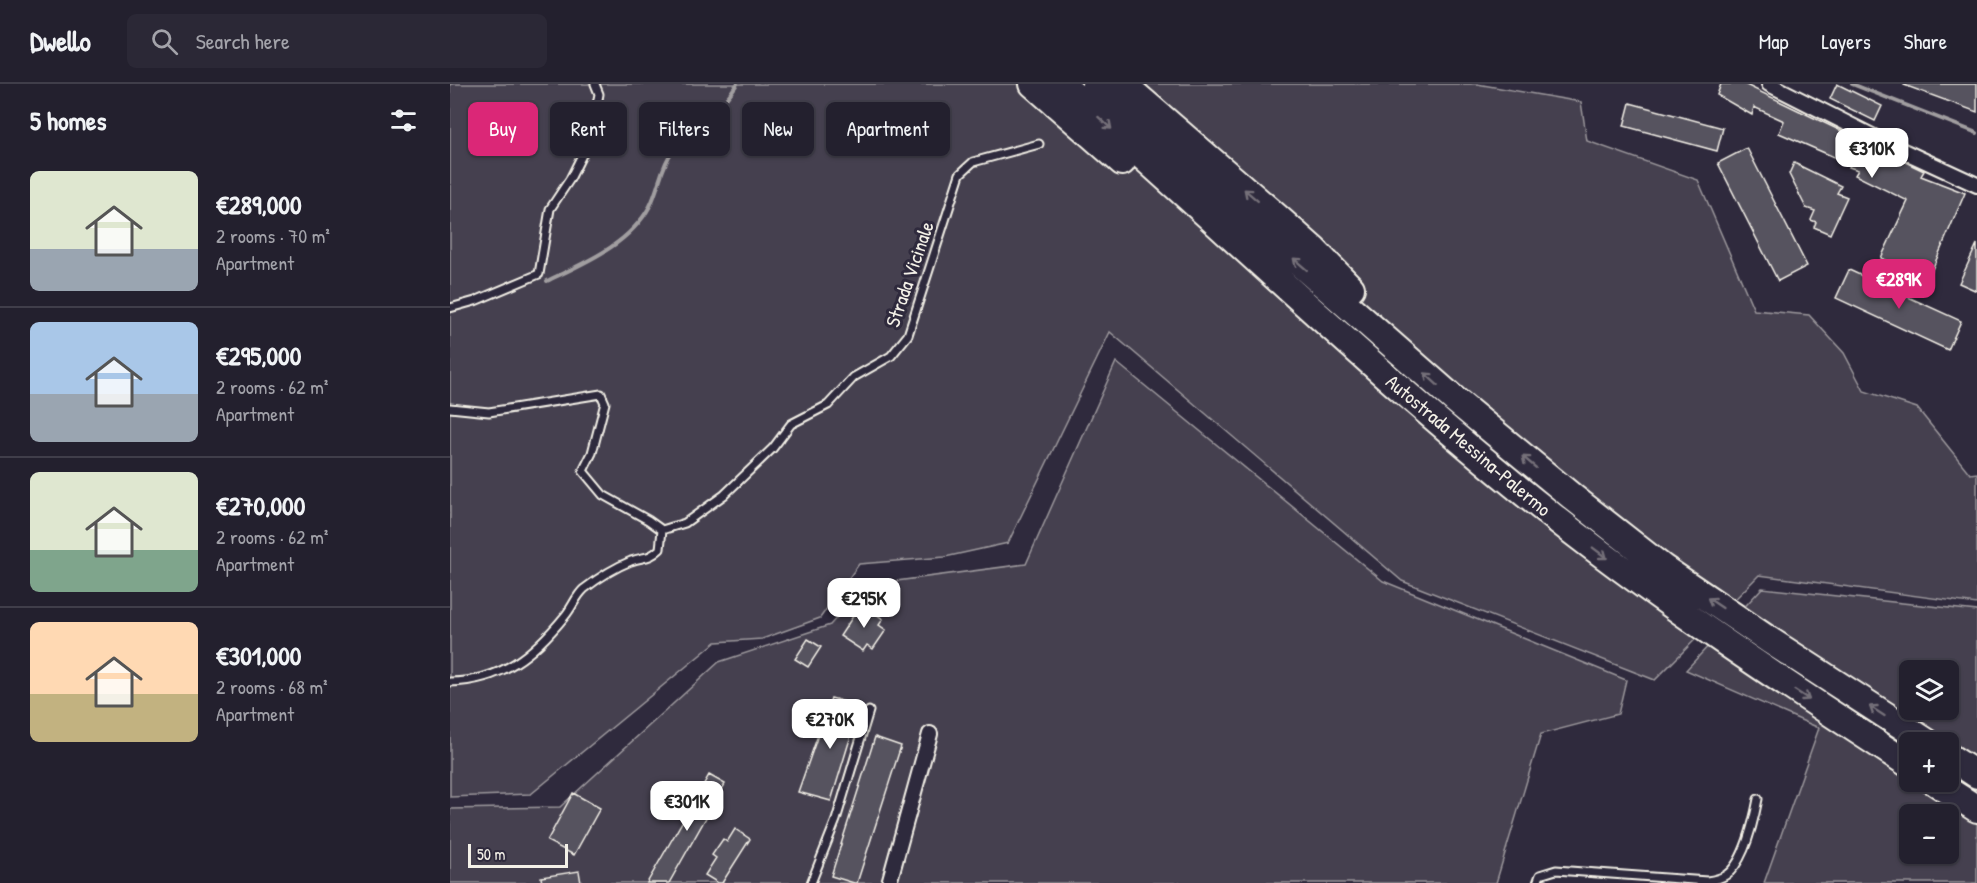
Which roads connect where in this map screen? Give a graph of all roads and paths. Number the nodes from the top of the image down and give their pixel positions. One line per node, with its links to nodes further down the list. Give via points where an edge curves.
1 (595, 84): 10 (lane, via 599,94 591,137 550,209 538,274)
2 (1033, 84): 12 (highway, via 1322,337)
3 (1061, 84): 8 (highway, Autostrada Messina-Palermo, one-way to 8)
4 (1095, 84): 8 (highway, Autostrada Messina-Palermo)
5 (1123, 84): 11 (highway, one-way to 5, via 1387,329 1314,250)
6 (1769, 84): 9 (street)
7 (1039, 144): 14 (lane, Strada Vicinale, via 973,162 960,174 908,335 891,356 854,377 828,405 791,424 773,448 724,495 685,523)
8 (1178, 173): 11 (highway, Autostrada Messina-Palermo, one-way to 8); 12 (highway, Autostrada Messina-Palermo)
9 (1977, 185)
10 (450, 308)
11 (1408, 358): 17 (highway, Autostrada Messina-Palermo, one-way to 11, via 1663,568)
12 (1390, 378): 19 (highway, Autostrada Messina-Palermo, one-way to 19, via 1554,517 1650,591)
13 (450, 408): 14 (lane, via 489,412 601,394 605,403 592,453 583,471 603,495)
14 (662, 530): 15 (lane, via 660,549 651,557 623,565 582,591 543,642 519,662 469,681)
15 (450, 682)
16 (869, 711): 25 (lane, via 836,820)
17 (1912, 732)
18 (930, 734): 26 (street)
19 (1899, 758)
20 (1959, 763): 21 (highway)
21 (1977, 775)
22 (1951, 792): 24 (highway)
23 (1758, 799): 27 (lane, via 1740,856 1727,874 1717,879 1556,870 1540,875)
24 (1977, 809)
25 (811, 883)
26 (890, 883)
27 (1537, 883)

